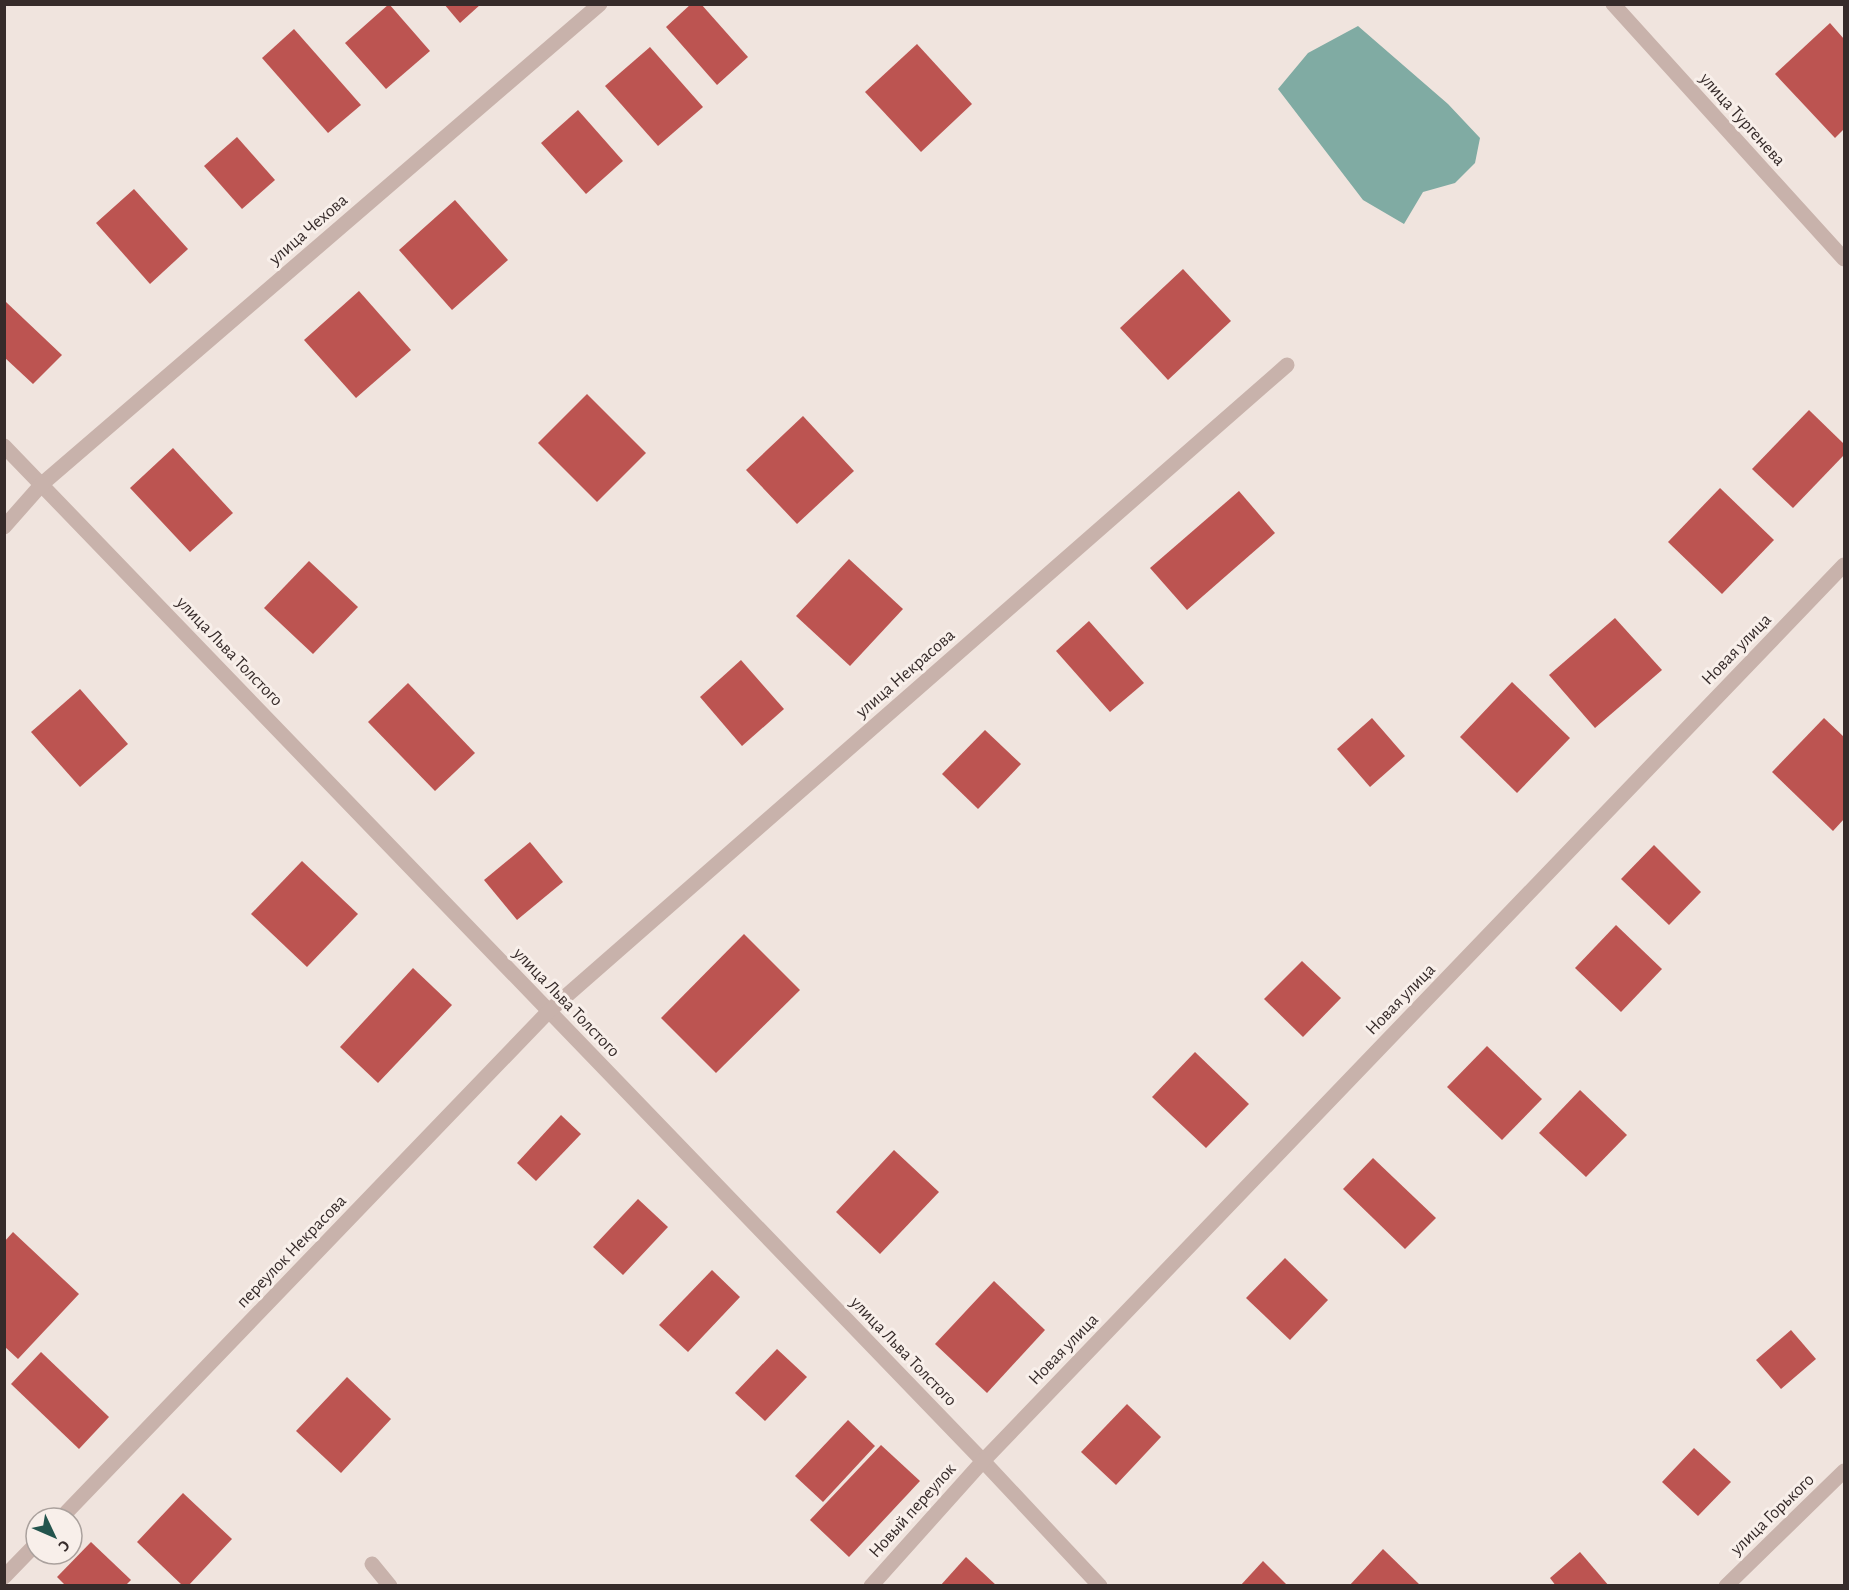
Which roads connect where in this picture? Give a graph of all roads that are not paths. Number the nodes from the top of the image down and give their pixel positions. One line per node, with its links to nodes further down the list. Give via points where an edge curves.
1 (600, 4): 6 (street, улица Чехова)
2 (1613, 4): 3 (street, улица Тургенева)
3 (1845, 259)
4 (1287, 365): 9 (street, улица Некрасова)
5 (4, 446): 6 (street, улица Льва Толстого)
6 (42, 484): 7 (street, улица Чехова); 9 (street, улица Льва Толстого)
7 (4, 527)
8 (1845, 565): 10 (street, Новая улица)
9 (549, 1011): 10 (street, улица Льва Толстого); 12 (street, переулок Некрасова)
10 (983, 1461): 17 (street, Новый переулок); 18 (street, улица Льва Толстого)
11 (1845, 1471): 19 (street, улица Горького)
12 (73, 1506)
13 (24, 1556): 15 (street)
14 (372, 1564): 16 (street)
15 (4, 1577)
16 (390, 1586)
17 (871, 1586)
18 (1100, 1586)
19 (1726, 1586)

